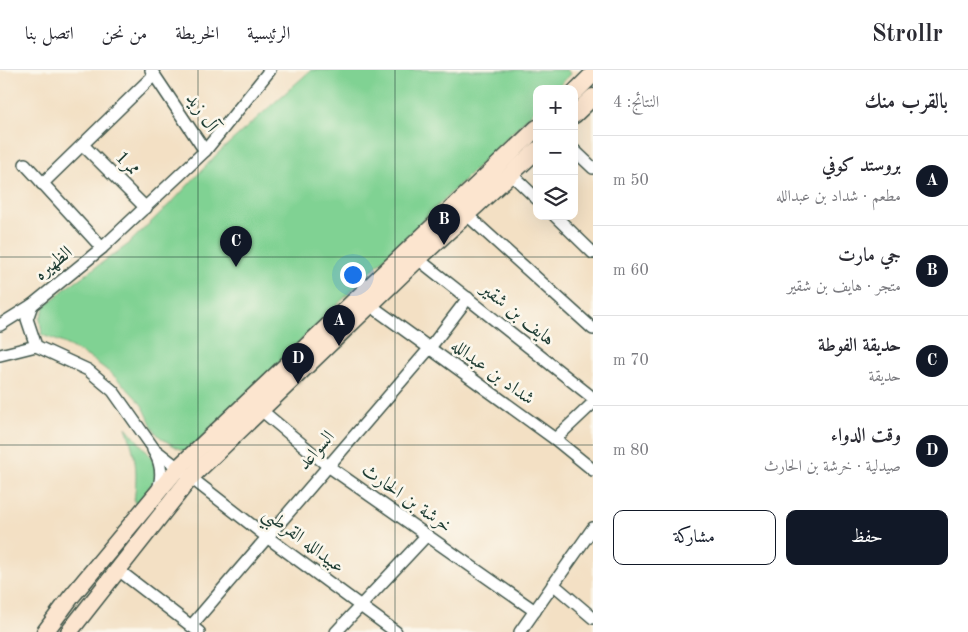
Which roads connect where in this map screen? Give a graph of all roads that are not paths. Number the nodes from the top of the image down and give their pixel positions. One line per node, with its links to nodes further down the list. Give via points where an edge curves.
1 (270, 70): 9 (street, الظهيره)
2 (153, 73): 8 (street); 9 (street, آل زيد)
3 (590, 75): 4 (street)
4 (578, 88)
5 (593, 97): 6 (street)
6 (578, 111)
7 (535, 130): 20 (street)
8 (83, 144): 15 (street); 17 (street, ممر1)
9 (205, 151): 17 (street, الظهيره)
10 (533, 154): 14 (street)
11 (578, 154): 13 (street)
12 (25, 164): 15 (street)
13 (593, 168)
14 (511, 174): 16 (street); 18 (street)
15 (42, 184): 21 (street)
16 (533, 195)
17 (146, 208): 21 (street, الظهيره)
18 (467, 215): 20 (street); 28 (street)
19 (559, 220): 23 (street)
20 (446, 225): 22 (street)
21 (102, 248): 25 (street, الظهيره)
22 (423, 249): 24 (street, هايف بن شقير); 26 (street); 39 (street)
23 (593, 253)
24 (468, 298): 30 (street, السواعد); 32 (street, هايف بن شقير)
25 (32, 305): 27 (street); 29 (street, الظهيره, via 27,319)
26 (370, 305): 30 (street, شداد بن عبدالله); 34 (street)
27 (0, 326)
28 (593, 329)
29 (36, 346): 31 (street); 35 (street, via 88,370 113,392)
30 (428, 349): 36 (street, شداد بن عبدالله); 37 (street, السواعد)
31 (0, 355)
32 (593, 398)
33 (593, 403): 36 (street)
34 (261, 410): 37 (street, خرشة بن الحارث); 39 (street)
35 (145, 438): 39 (street); 40 (street, via 156,454 161,473 157,491)
36 (555, 439): 38 (street, شداد بن عبدالله)
37 (328, 466): 42 (street, خرشة بن الحارث); 43 (street, السواعد)
38 (593, 470)
39 (184, 472): 40 (street); 43 (street, عبيدالله القرطبي); 44 (street)
40 (146, 507): 50 (street)
41 (593, 528): 45 (street)
42 (427, 535): 46 (street); 47 (street, خرشة بن الحارث)
43 (267, 537): 46 (street, عبيدالله القرطبي); 49 (street, السواعد)
44 (117, 569): 49 (street); 51 (street)
45 (554, 584): 47 (street); 48 (street)
46 (360, 605): 52 (street); 53 (street, عبيدالله القرطبي)
47 (535, 611): 54 (street)
48 (593, 618)
49 (195, 629)
50 (45, 632)
51 (69, 632)
52 (336, 632)
53 (396, 632)
54 (520, 632)

